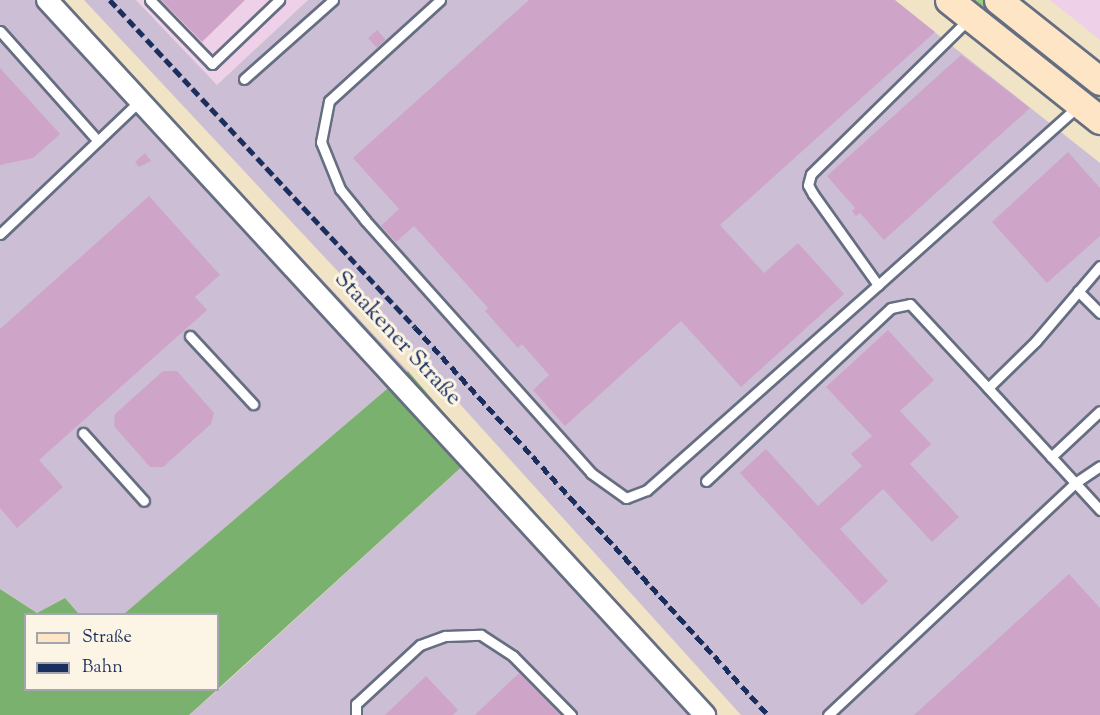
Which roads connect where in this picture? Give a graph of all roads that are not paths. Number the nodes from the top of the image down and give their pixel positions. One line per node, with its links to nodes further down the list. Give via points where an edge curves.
1 (47, 0): 12 (street, Staakener Straße)
2 (150, 0): 3 (lane, via 212,64)
3 (279, 0)
4 (333, 0): 10 (lane)
5 (440, 0): 17 (lane, via 329,101 321,142 340,189 352,204 585,465 613,490 626,498 647,490)
6 (949, 0): 8 (main road)
7 (998, 0): 11 (main road)
8 (971, 17): 13 (main road); 17 (lane, via 811,174 808,185 813,194)
9 (0, 31): 14 (lane)
10 (244, 79)
11 (1100, 81)
12 (142, 99): 14 (lane); 33 (street, Staakener Straße)
13 (1090, 112): 17 (lane)
14 (98, 141): 15 (lane)
15 (0, 234)
16 (1100, 266): 18 (lane)
17 (878, 285)
18 (1078, 291): 19 (lane); 21 (lane, via 1036,341)
19 (1100, 313)
20 (190, 336): 22 (lane)
21 (988, 388): 25 (lane); 27 (lane, via 910,304 891,308)
22 (253, 404)
23 (1100, 411): 25 (lane)
24 (83, 433): 29 (lane)
25 (1051, 457): 28 (lane)
26 (1100, 466): 28 (lane)
27 (706, 481)
28 (1075, 483): 30 (lane); 34 (lane)
29 (144, 501)
30 (1100, 510)
31 (356, 715): 32 (lane, via 356,704 420,645 445,636 481,635 513,656)
32 (571, 715)
33 (705, 715)
34 (828, 715)

